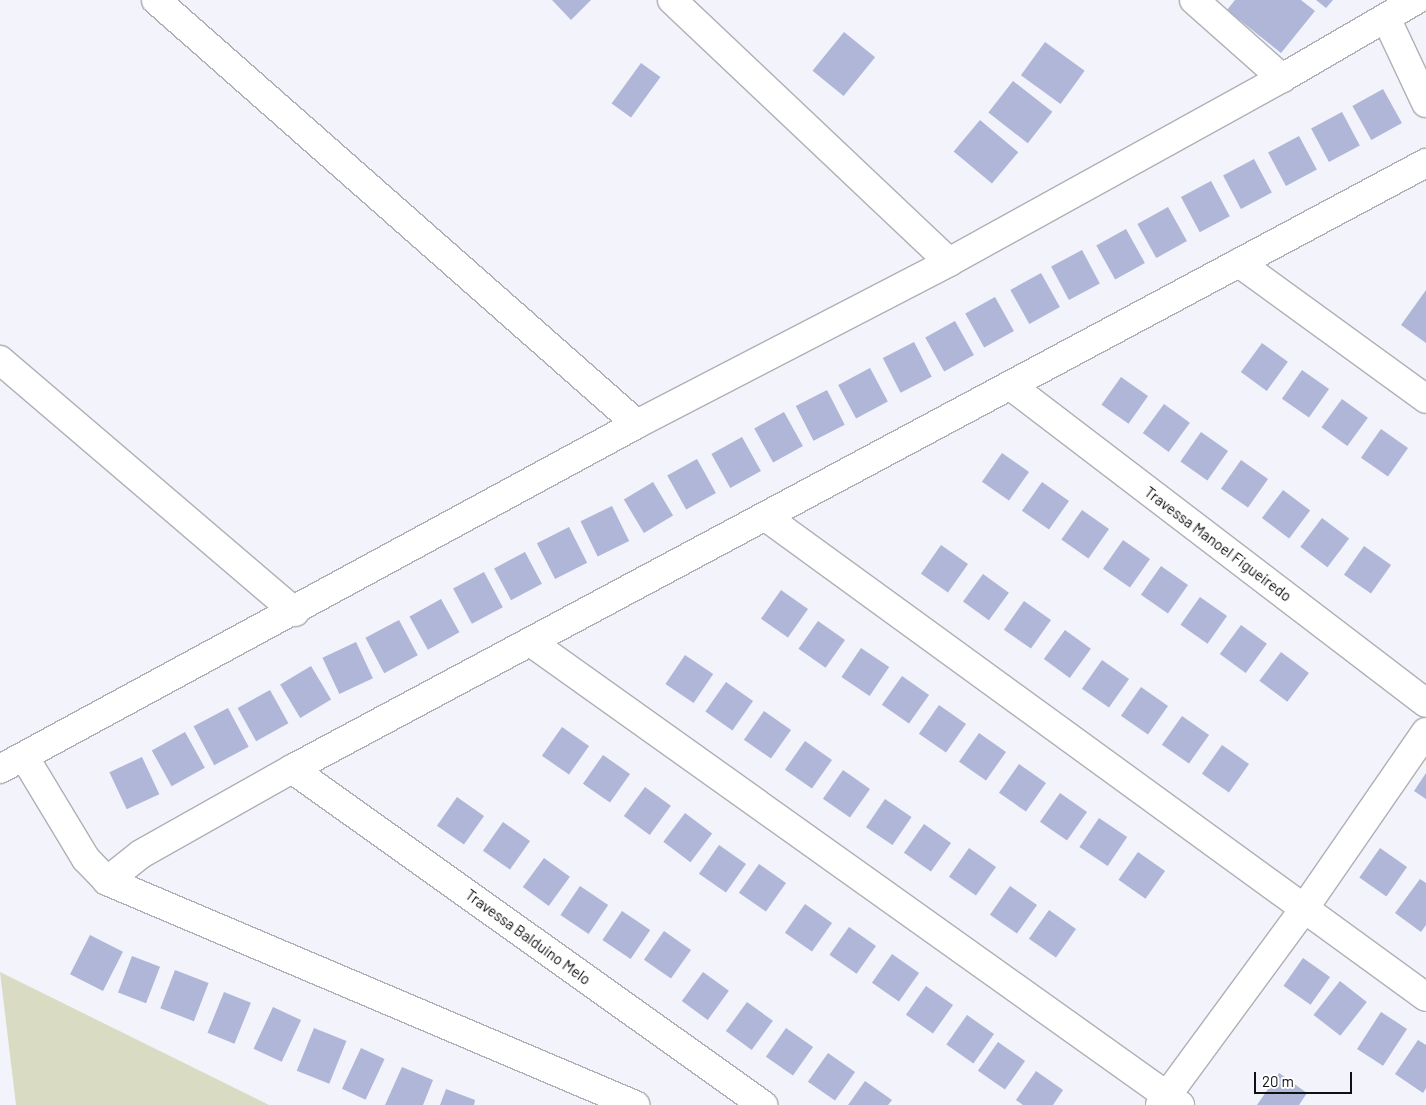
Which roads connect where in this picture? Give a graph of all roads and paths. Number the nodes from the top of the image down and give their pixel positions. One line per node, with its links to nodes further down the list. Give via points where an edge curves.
1 (156, 0): 14 (street)
2 (672, 0): 9 (street)
3 (1194, 0): 6 (street)
4 (1416, 0): 5 (street)
5 (1386, 18): 6 (street); 7 (street)
6 (1282, 78): 9 (street)
7 (1426, 103)
8 (1426, 163): 10 (street)
9 (949, 262): 14 (street)
10 (1239, 263): 12 (street); 13 (street)
11 (0, 360): 16 (street)
12 (1011, 386): 15 (street); 18 (street, Travessa Manoel Figueiredo)
13 (1426, 399)
14 (637, 424): 16 (street)
15 (766, 517): 17 (street); 24 (street)
16 (295, 612): 20 (street)
17 (532, 643): 22 (street); 26 (street)
18 (1426, 702)
19 (1426, 732): 24 (street)
20 (25, 758): 21 (street); 23 (street, via 86,859)
21 (0, 769)
22 (292, 769): 23 (street, via 141,854); 28 (street, Travessa Balduino Melo)
23 (107, 881): 27 (street)
24 (1303, 910): 25 (street); 26 (street)
25 (1426, 997)
26 (1169, 1102)
27 (635, 1105)
28 (763, 1105)

